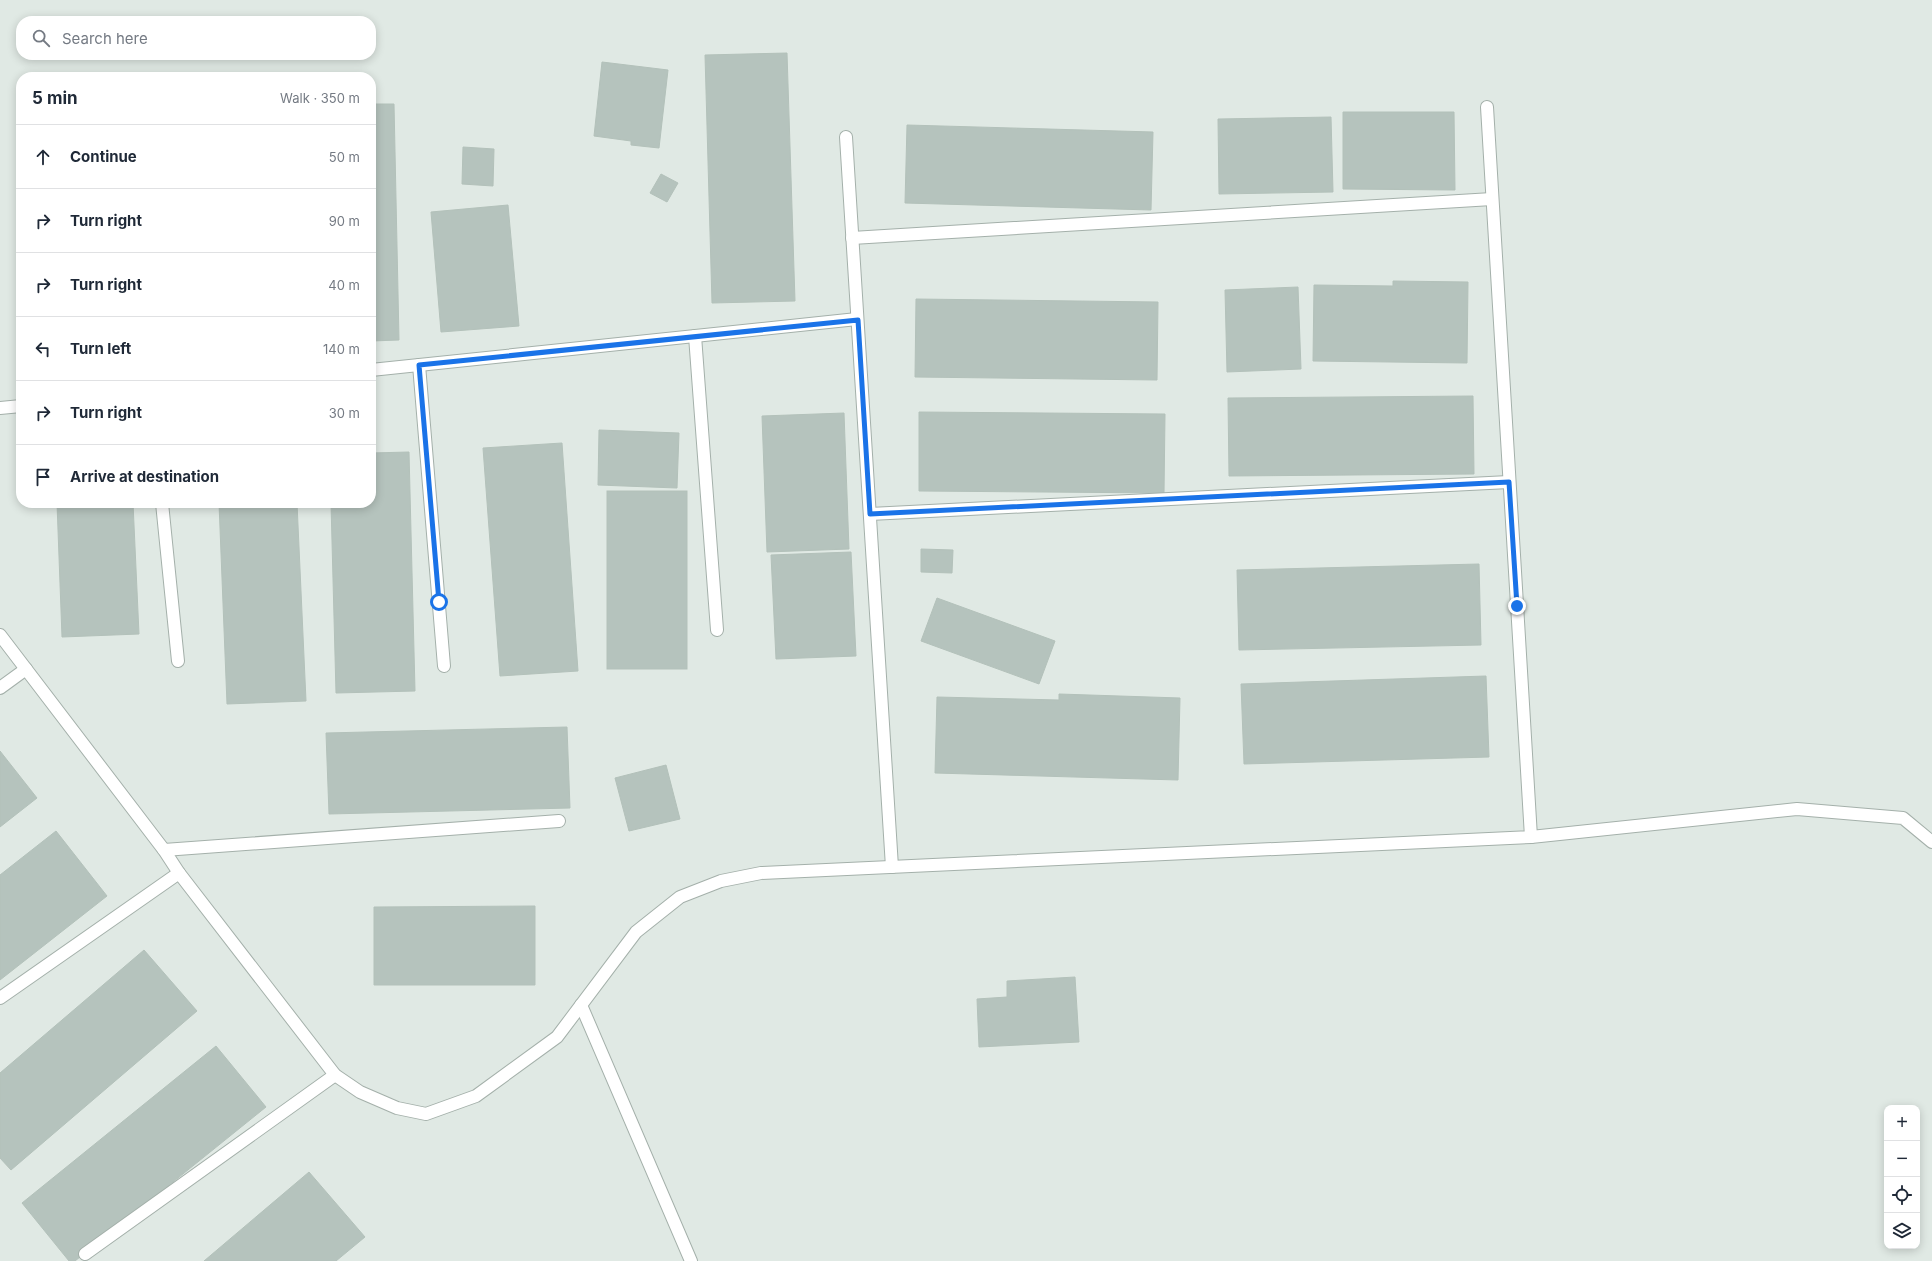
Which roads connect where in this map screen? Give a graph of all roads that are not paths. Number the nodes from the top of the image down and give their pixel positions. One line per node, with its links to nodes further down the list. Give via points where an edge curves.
1 (1487, 108): 3 (street)
2 (846, 137): 4 (street)
3 (1492, 199): 4 (street); 11 (street)
4 (852, 238): 5 (street)
5 (858, 320): 6 (street); 13 (street)
6 (695, 336): 7 (street); 14 (street)
7 (419, 365): 8 (street); 17 (street)
8 (376, 369)
9 (16, 406): 10 (street)
10 (0, 408)
11 (1509, 482): 13 (street); 21 (street)
12 (163, 508): 16 (street)
13 (870, 514): 24 (street)
14 (717, 630)
15 (0, 635): 18 (street)
16 (178, 661)
17 (444, 666)
18 (26, 669): 19 (street); 23 (street)
19 (0, 688)
20 (559, 821): 23 (street)
21 (1530, 837): 22 (street, via 1797,809 1903,818); 24 (street)
22 (1931, 838)
23 (164, 850): 25 (street)
24 (892, 867): 27 (street, via 761,873 721,881 680,897 636,932)
25 (179, 874): 26 (street); 28 (street)
26 (0, 998)
27 (581, 1005): 28 (street, via 557,1037 476,1096 426,1114 397,1108 368,1095); 30 (street)
28 (335, 1075): 29 (street)
29 (85, 1254)
30 (691, 1261)

